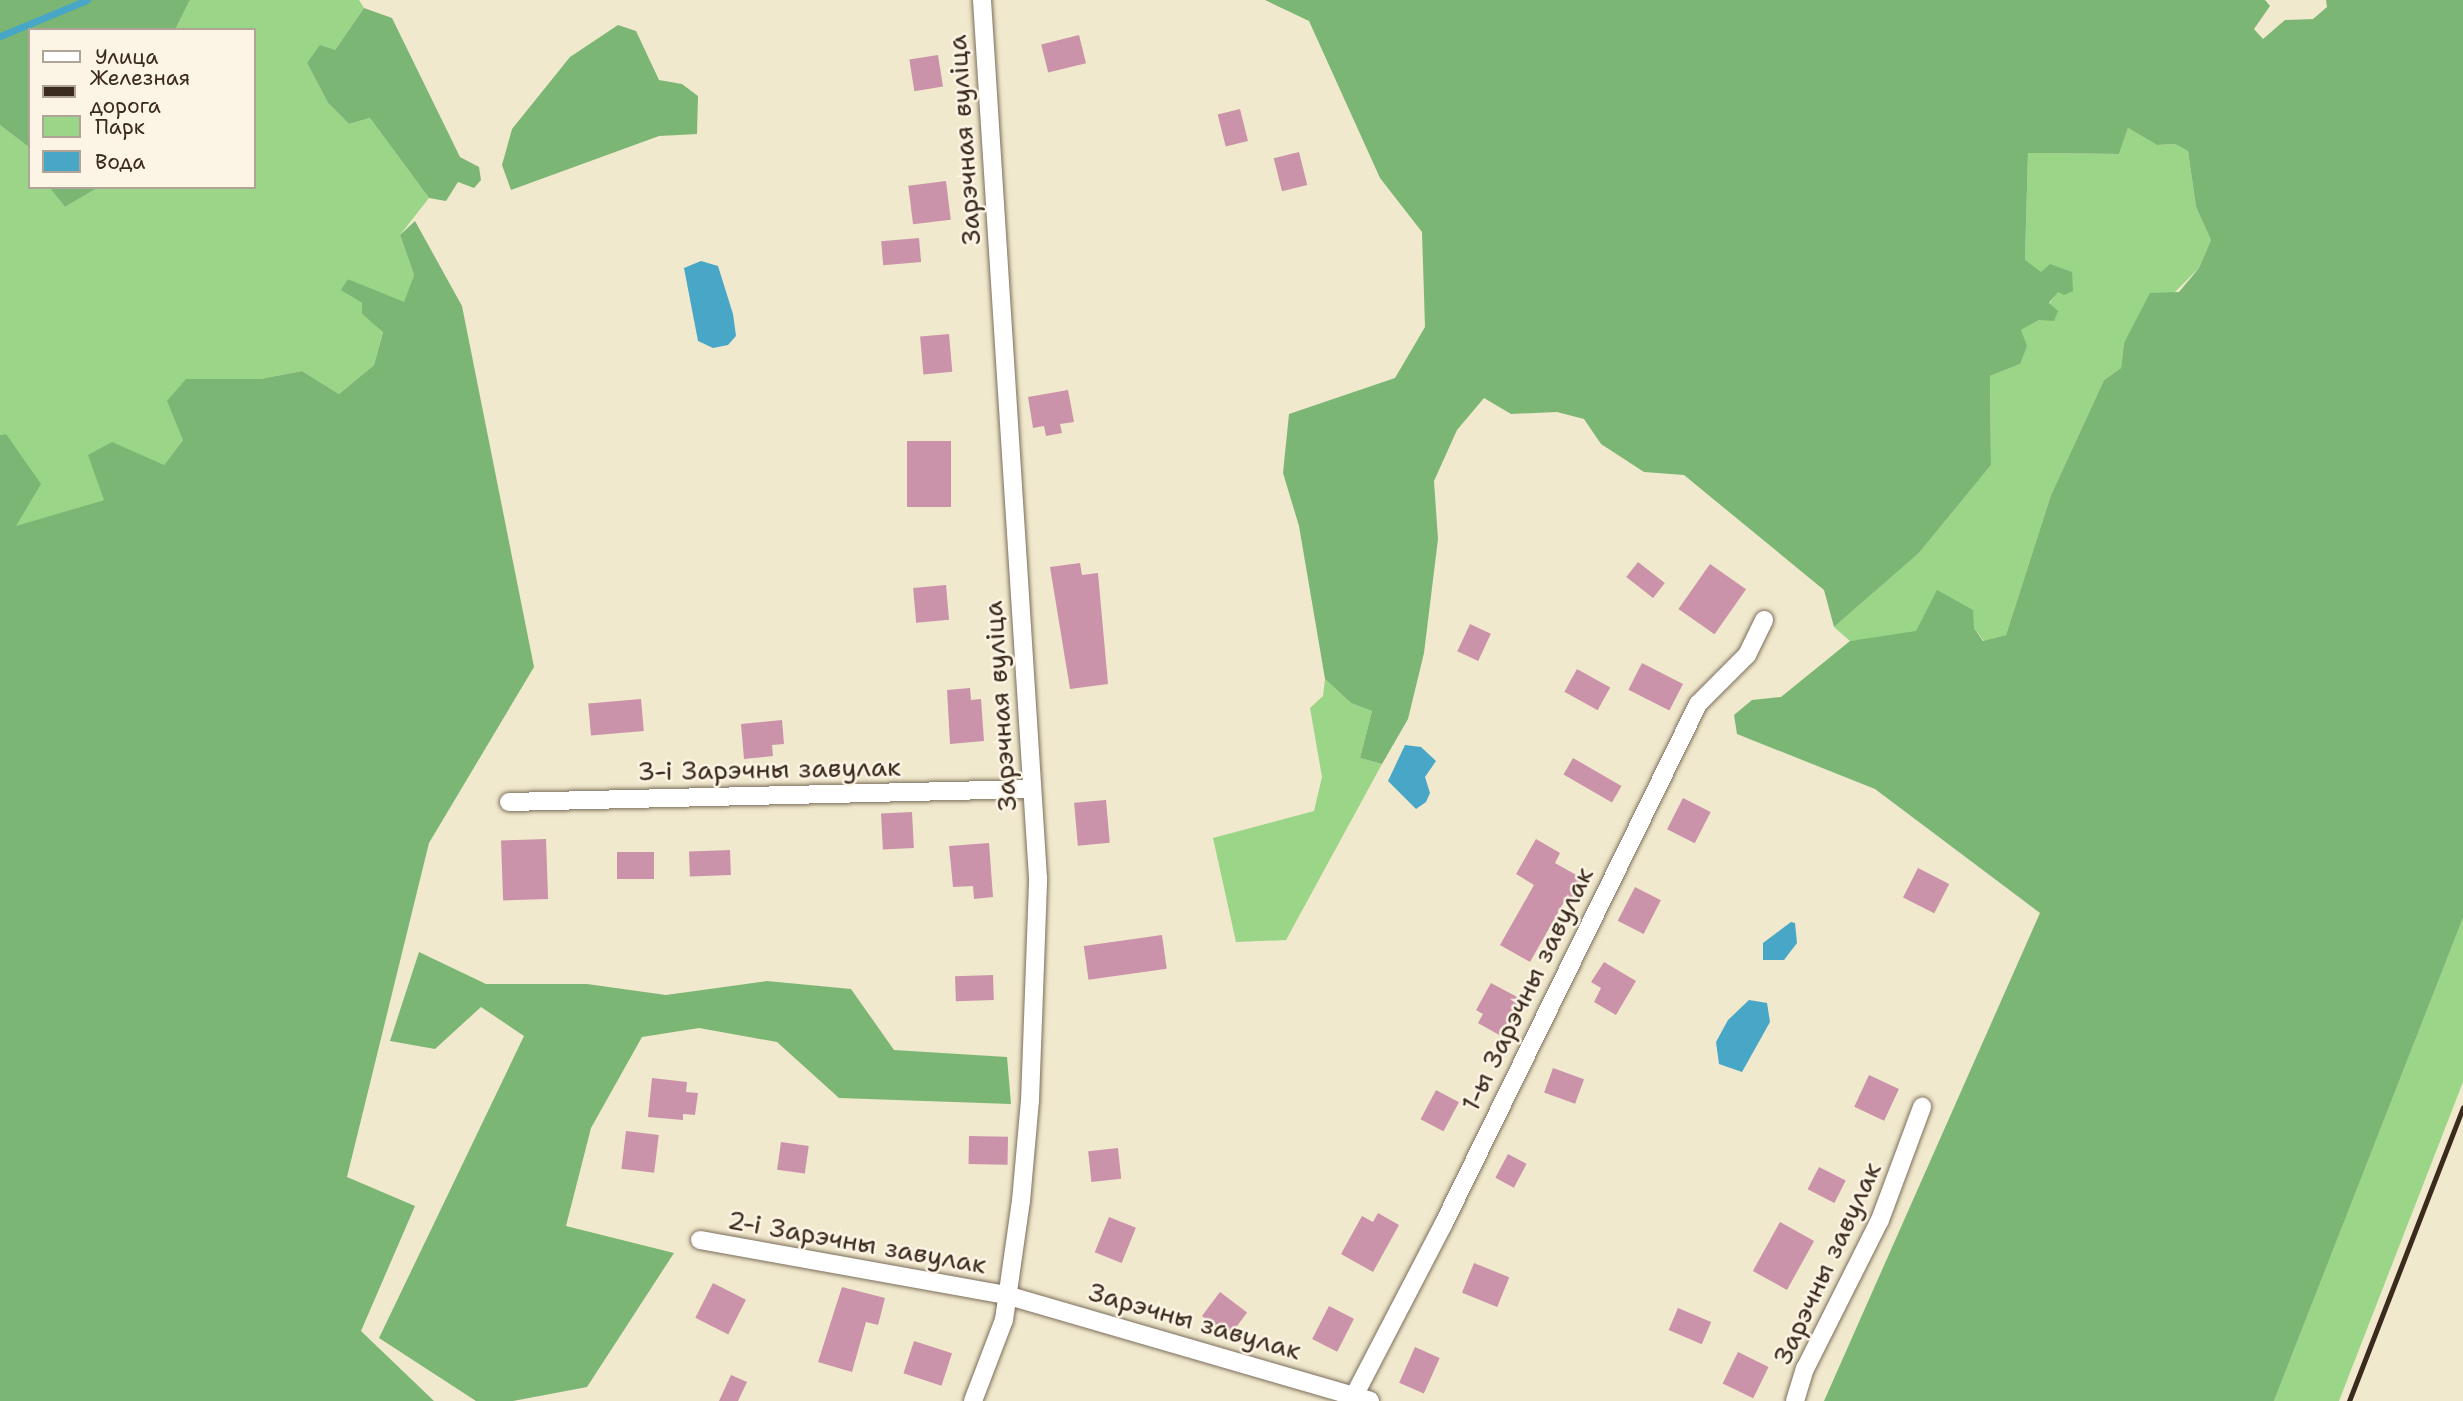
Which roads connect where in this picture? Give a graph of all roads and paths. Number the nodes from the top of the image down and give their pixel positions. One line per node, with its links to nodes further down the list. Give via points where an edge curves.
1 (982, 0): 3 (street, Зарэчная вуліца)
2 (1765, 620): 8 (street, 1-ы Зарэчны завулак, via 1746,654 1698,704)
3 (1031, 789): 4 (street, 3-і Зарэчны завулак); 7 (street, Зарэчная вуліца, via 1038,878 1031,1087)
4 (509, 802)
5 (1922, 1107): 10 (street, Зарэчны завулак, via 1880,1220 1847,1280)
6 (700, 1240): 7 (street, 2-і Зарэчны завулак)
7 (1006, 1295): 8 (street, Зарэчны завулак); 9 (street, Зарэчная вуліца, via 997,1345)
8 (1362, 1397)
9 (973, 1401)
10 (1794, 1401)

